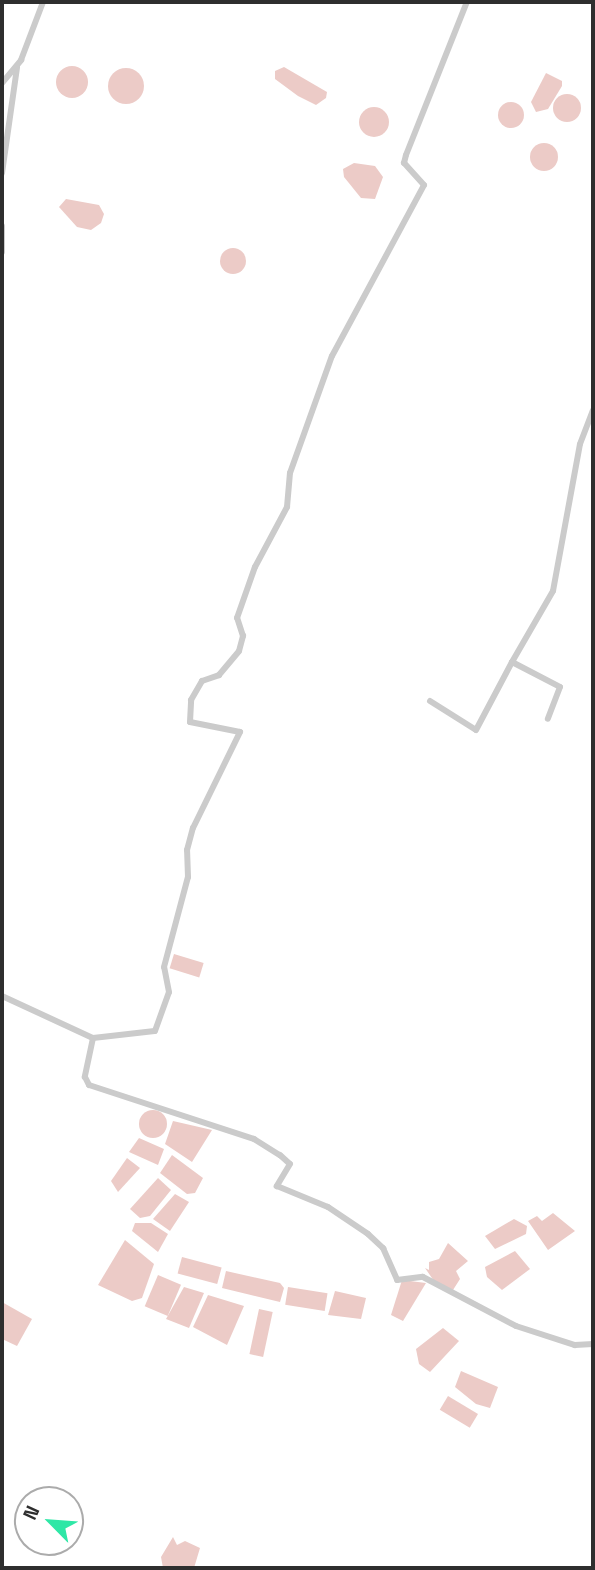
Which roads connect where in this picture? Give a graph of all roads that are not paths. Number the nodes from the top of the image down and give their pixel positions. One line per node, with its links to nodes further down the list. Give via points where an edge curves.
1 (43, 2): 3 (street)
2 (467, 2): 13 (street, via 404,163 424,185 332,356 290,473 287,507 255,567 237,618 243,636 239,651 219,675 202,681 191,700 190,722 240,732 193,828 187,850 188,877 164,967 169,992 155,1031)
3 (17, 67): 4 (street); 5 (street)
4 (2, 83)
5 (2, 173)
6 (2, 226): 7 (street)
7 (2, 252)
8 (593, 410): 9 (street, via 580,444 553,591)
9 (512, 662): 10 (street, via 476,730); 11 (street, via 560,687)
10 (430, 701)
11 (548, 719)
12 (2, 996): 13 (street)
13 (93, 1038): 14 (street, via 85,1077 89,1085 268,1147 290,1164 277,1186 328,1207 368,1234 383,1248 397,1279 423,1277 516,1326 575,1345)
14 (593, 1344)

